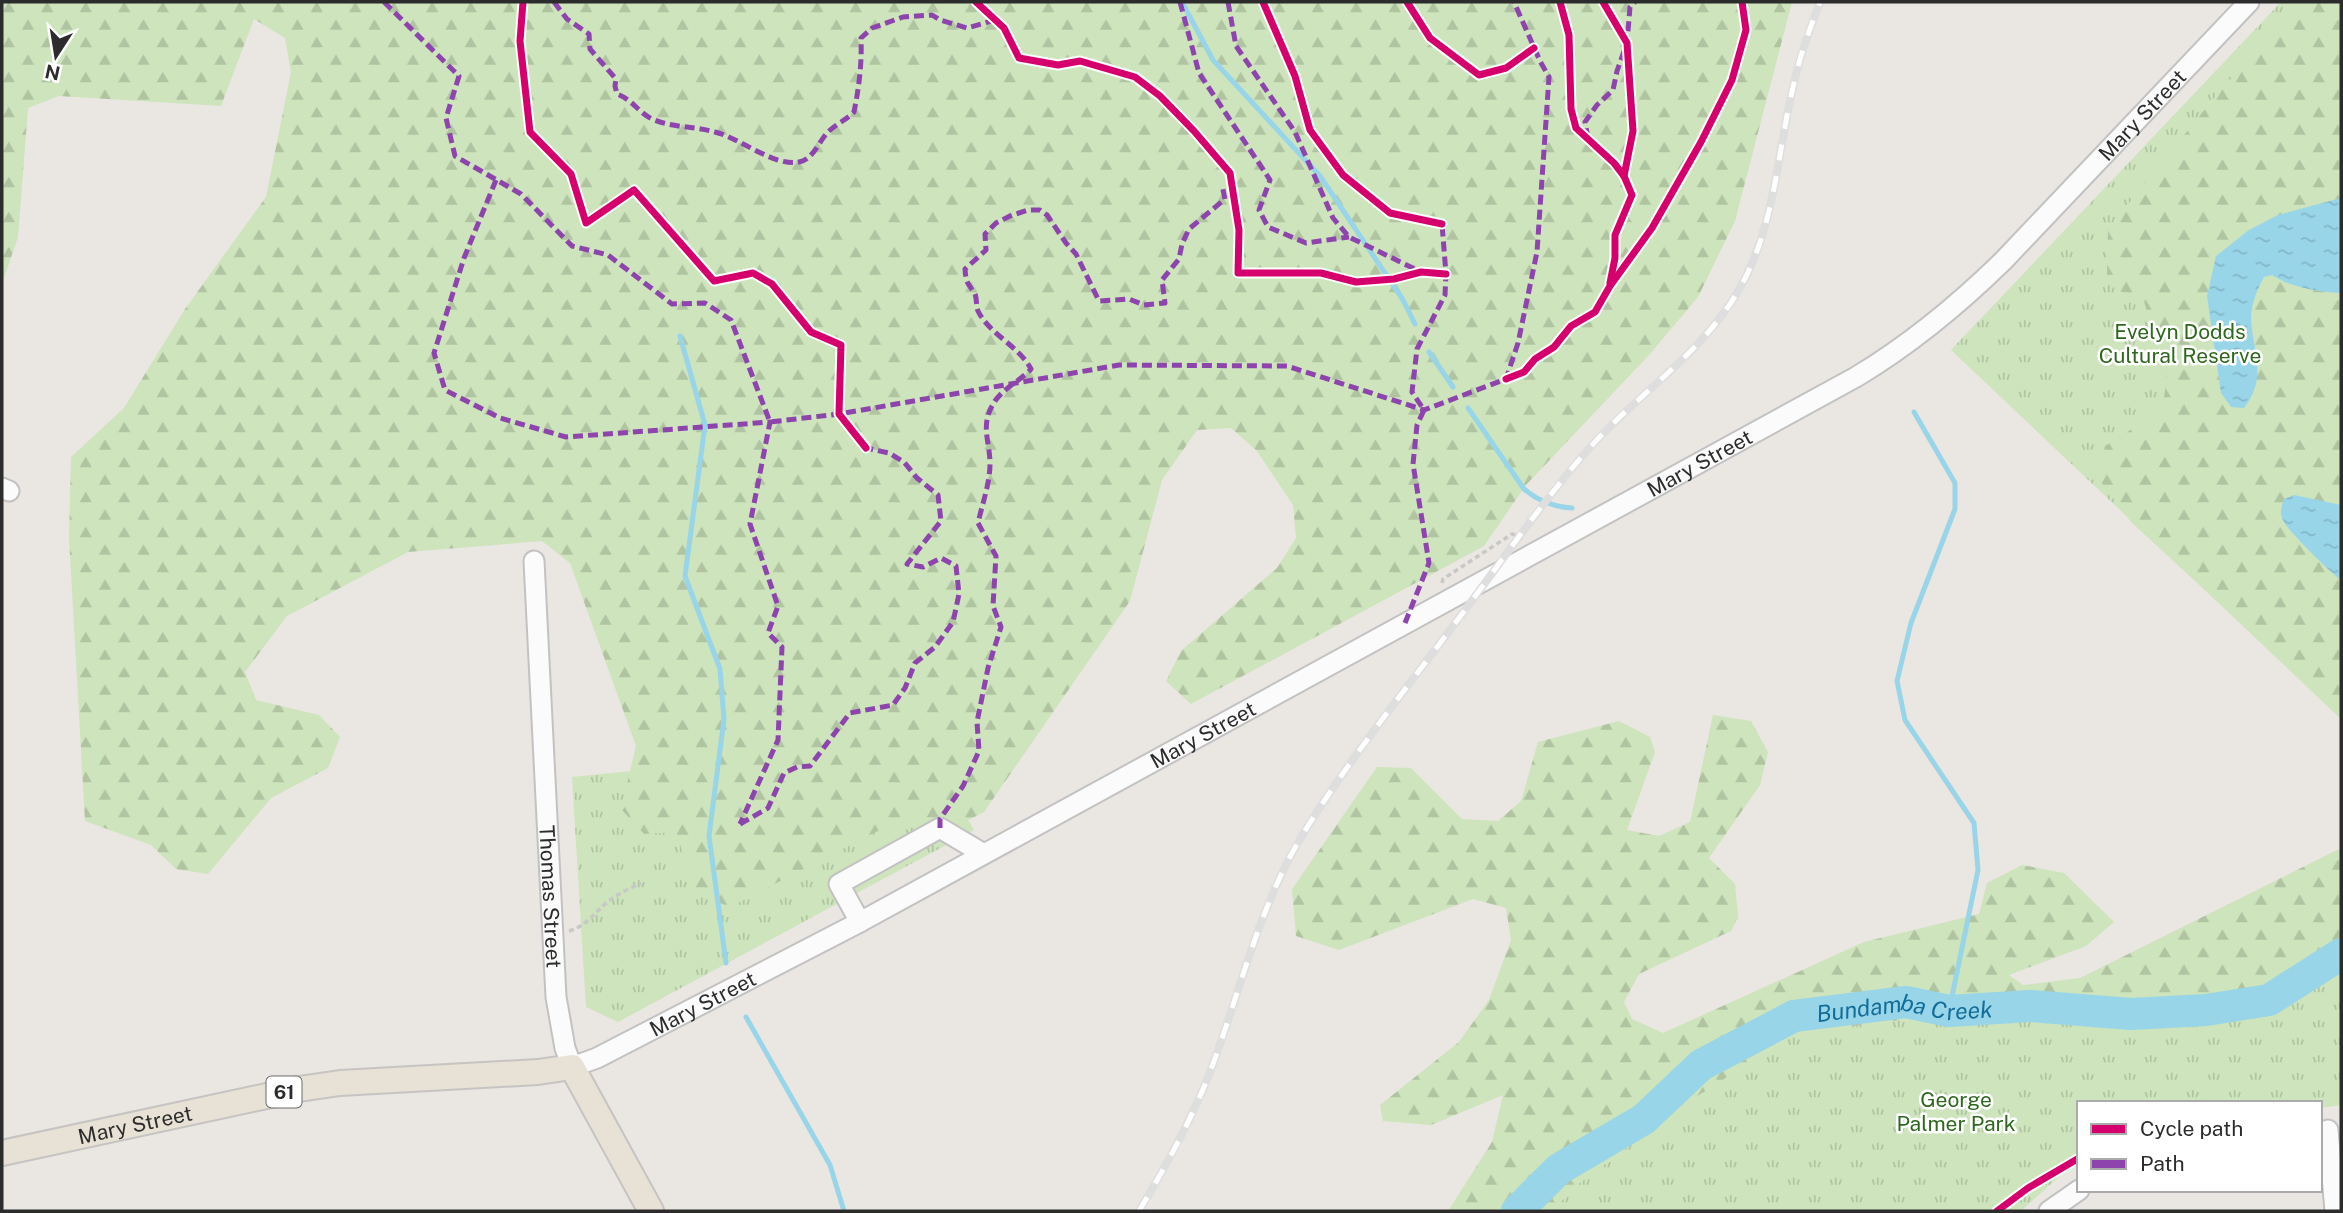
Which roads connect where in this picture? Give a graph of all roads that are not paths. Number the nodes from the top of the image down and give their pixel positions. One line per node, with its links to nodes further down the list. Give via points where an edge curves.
1 (2249, 2): 3 (street, Mary Street, via 2003,261 1966,298 1900,351)
2 (534, 561): 5 (street, Thomas Street, via 559,1019)
3 (982, 853): 4 (street, Mary Street); 4 (street, via 940,828 839,884)
4 (860, 922): 5 (street, Mary Street)
5 (572, 1068): 7 (main road, Mary Street / 61, via 299,1089); 9 (main road, Thomas Street)
6 (2330, 1130): 11 (street)
7 (2, 1153)
8 (2077, 1191): 10 (street)
9 (651, 1211)
10 (2049, 1211)
11 (2335, 1211)

